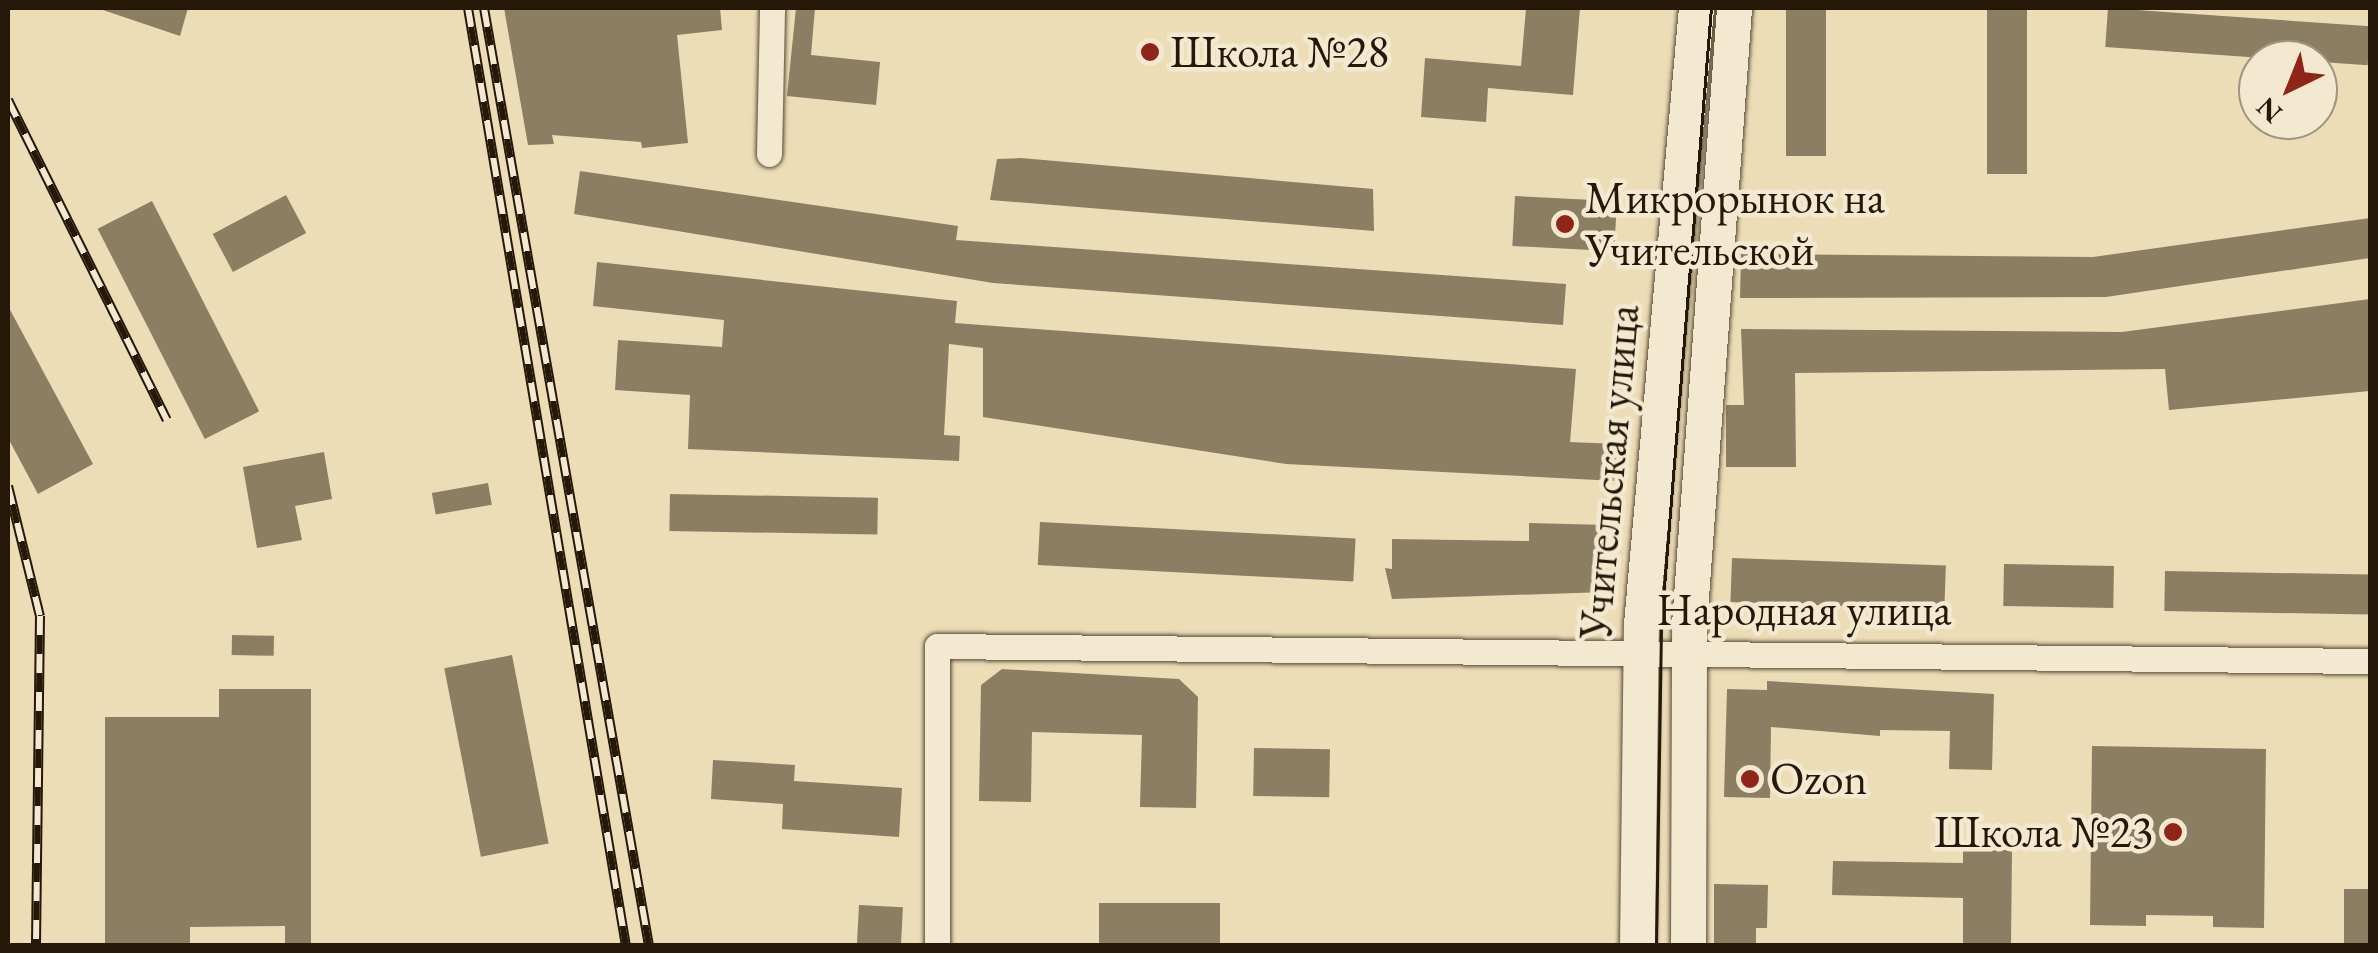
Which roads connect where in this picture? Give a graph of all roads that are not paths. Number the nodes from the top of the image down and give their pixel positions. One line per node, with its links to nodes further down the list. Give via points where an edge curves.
1 (772, 8): 4 (street)
2 (1696, 8): 5 (main road, Учительская улица)
3 (1734, 8): 6 (main road, Учительская улица)
4 (770, 154)
5 (1640, 652): 6 (street, Народная улица); 8 (street, Народная улица, via 938,646); 9 (main road, Учительская улица)
6 (1688, 652): 7 (street, Народная улица); 10 (main road, Учительская улица)
7 (2370, 661)
8 (937, 946)
9 (1637, 946)
10 (1688, 946)

